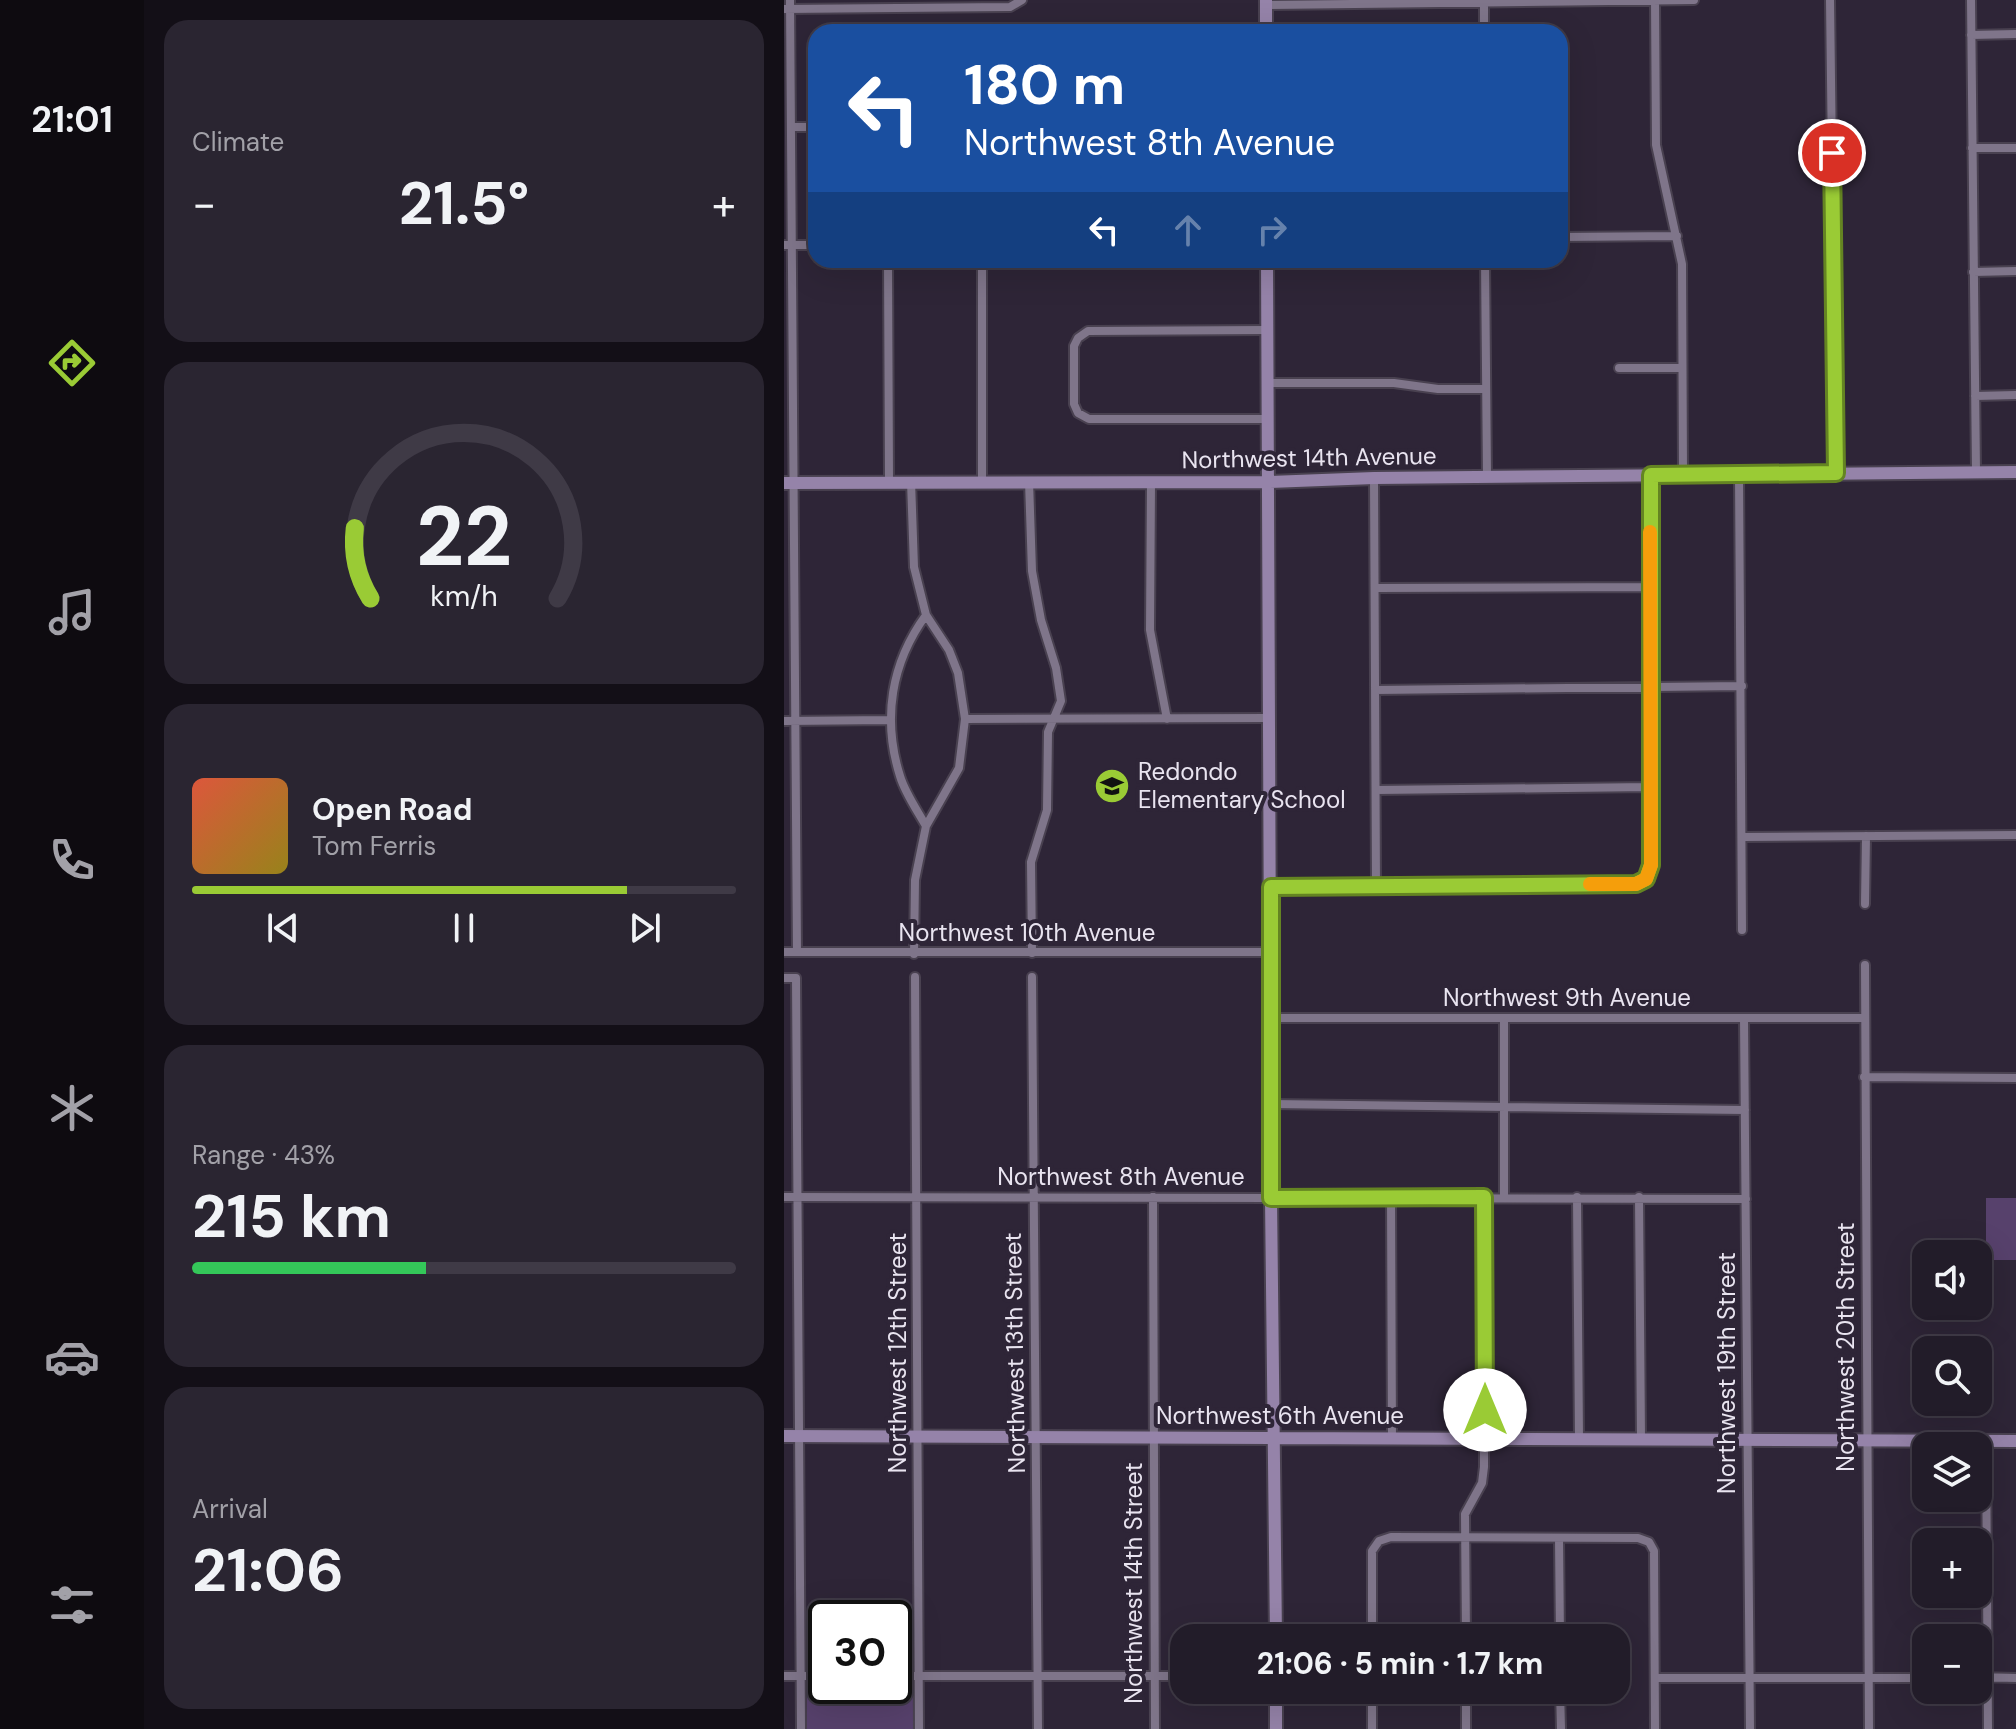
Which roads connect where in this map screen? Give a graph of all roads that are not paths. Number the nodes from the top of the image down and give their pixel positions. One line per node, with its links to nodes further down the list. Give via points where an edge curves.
1 (1655, 0): 2 (street); 5 (street); 18 (street, via 1656,145)
2 (1694, 0)
3 (1830, 0): 37 (street)
4 (1971, 0): 13 (street)
5 (1484, 1): 7 (street); 11 (street)
6 (1021, 2): 8 (street, via 1010,7)
7 (1266, 2): 10 (street)
8 (909, 5): 9 (street)
9 (788, 6): 14 (street)
10 (1266, 24)
11 (1484, 24)
12 (2016, 34): 13 (street)
13 (1971, 35): 16 (street)
14 (792, 127): 15 (street); 20 (street)
15 (808, 127)
16 (1972, 148): 17 (street); 26 (street)
17 (2016, 148)
18 (1677, 236): 19 (street); 29 (street)
19 (1568, 237)
20 (788, 245): 48 (street)
21 (888, 268): 43 (street)
22 (982, 268): 45 (street)
23 (1267, 268): 27 (street)
24 (1485, 268): 31 (street)
25 (2016, 271): 26 (street)
26 (1973, 272): 33 (street)
27 (1267, 330): 30 (street); 34 (street, via 1088,331 1074,346 1074,404 1089,419)
28 (1619, 368): 29 (street)
29 (1682, 368): 38 (street)
30 (1268, 383): 31 (street); 34 (street)
31 (1486, 389): 41 (street)
32 (2016, 395): 33 (street)
33 (1975, 396): 35 (street)
34 (1268, 419): 47 (street)
35 (1976, 472): 36 (street, Northwest 14th Avenue); 37 (street, Northwest 14th Avenue)
36 (2016, 472)
37 (1836, 473): 39 (street, Northwest 14th Avenue)
38 (1683, 474): 39 (street, Northwest 14th Avenue); 40 (street, Northwest 14th Avenue)
39 (1739, 474): 53 (street)
40 (1651, 475): 41 (street, Northwest 14th Avenue); 50 (street)
41 (1487, 477): 42 (street, Northwest 14th Avenue)
42 (1374, 478): 47 (street, Northwest 14th Avenue); 51 (street)
43 (889, 481): 44 (street, Northwest 14th Avenue); 48 (street, Northwest 14th Avenue)
44 (911, 481): 45 (street, Northwest 14th Avenue); 52 (street, via 914,567)
45 (982, 481): 46 (street, Northwest 14th Avenue)
46 (1029, 481): 49 (street, Northwest 14th Avenue); 58 (street, via 1032,571 1061,701)
47 (1269, 482): 49 (street, Northwest 14th Avenue); 56 (street)
48 (789, 483): 62 (street)
49 (1151, 483): 59 (street, via 1150,630)
50 (1649, 587): 51 (street); 54 (street)
51 (1376, 588): 55 (street)
52 (926, 615): 57 (street, via 958,673); 60 (street, via 899,666)
53 (1742, 686): 54 (street); 68 (street)
54 (1650, 687): 55 (street); 63 (street)
55 (1375, 690): 64 (street)
56 (1269, 718): 59 (street); 70 (street)
57 (965, 719): 58 (street); 65 (street, via 959,768)
58 (1054, 719): 59 (street); 76 (street, via 1048,732 1047,810 1031,862)
59 (1167, 719)
60 (889, 720): 62 (street); 65 (street, via 900,778)
61 (784, 721): 62 (street)
62 (795, 721): 74 (street)
63 (1650, 787): 64 (street); 69 (street, via 1651,865 1646,879 1636,884)
64 (1376, 790): 69 (street)
65 (926, 826): 77 (street, via 915,880)
66 (2016, 835): 67 (street)
67 (1866, 836): 68 (street); 71 (street)
68 (1743, 837): 72 (street)
69 (1376, 886): 70 (street)
70 (1271, 887): 75 (street)
71 (1865, 904)
72 (1742, 930)
73 (784, 952): 74 (street, Northwest 10th Avenue)
74 (797, 952): 77 (street, Northwest 10th Avenue)
75 (1270, 952): 76 (street, Northwest 10th Avenue); 82 (street)
76 (1032, 953): 77 (street, Northwest 10th Avenue)
77 (914, 954)
78 (1865, 965): 84 (street, Northwest 20th Street)
79 (915, 977): 93 (street, Northwest 12th Street)
80 (1032, 977): 94 (street, Northwest 13th Street)
81 (784, 978): 92 (street, via 796,978)
82 (1271, 1018): 85 (street, Northwest 9th Avenue); 88 (street)
83 (1744, 1018): 84 (street, Northwest 9th Avenue); 85 (street, Northwest 9th Avenue); 90 (street, Northwest 19th Street)
84 (1864, 1018): 86 (street, Northwest 20th Street)
85 (1504, 1019): 89 (street)
86 (1864, 1077): 87 (street); 114 (street, Northwest 20th Street)
87 (2016, 1078)
88 (1271, 1104): 89 (street); 101 (street)
89 (1504, 1108): 90 (street); 98 (street)
90 (1745, 1110): 102 (street, Northwest 19th Street)
91 (784, 1197): 92 (street, Northwest 8th Avenue)
92 (797, 1197): 93 (street, Northwest 8th Avenue); 105 (street)
93 (917, 1197): 94 (street, Northwest 8th Avenue); 103 (street, Northwest 12th Street)
94 (1033, 1197): 95 (street, Northwest 8th Avenue); 106 (street, Northwest 13th Street)
95 (1153, 1197): 101 (street, Northwest 8th Avenue); 107 (street, Northwest 14th Street)
96 (1391, 1197): 97 (street, Northwest 8th Avenue); 101 (street, Northwest 8th Avenue); 109 (street)
97 (1484, 1197): 98 (street, Northwest 8th Avenue); 110 (street)
98 (1504, 1197): 99 (street, Northwest 8th Avenue)
99 (1577, 1197): 100 (street, Northwest 8th Avenue); 111 (street)
100 (1639, 1197): 102 (street, Northwest 8th Avenue); 112 (street)
101 (1271, 1198): 108 (street)
102 (1746, 1199): 113 (street, Northwest 19th Street)
103 (919, 1435): 105 (street, Northwest 6th Avenue); 106 (street, Northwest 6th Avenue); 130 (street, Northwest 12th Street)
104 (784, 1436): 105 (street, Northwest 6th Avenue)
105 (798, 1436): 127 (street)
106 (1036, 1437): 107 (street, Northwest 6th Avenue); 133 (street, Northwest 13th Street)
107 (1153, 1437): 108 (street, Northwest 6th Avenue); 131 (street, Northwest 14th Street)
108 (1274, 1438): 109 (street, Northwest 6th Avenue); 121 (street)
109 (1392, 1439): 110 (street, Northwest 6th Avenue)
110 (1485, 1439): 111 (street, Northwest 6th Avenue); 119 (street, via 1482,1483 1465,1514)
111 (1579, 1439): 112 (street, Northwest 6th Avenue)
112 (1641, 1439): 113 (street, Northwest 6th Avenue)
113 (1747, 1440): 114 (street, Northwest 6th Avenue); 136 (street, Northwest 19th Street)
114 (1867, 1441): 115 (street, Northwest 6th Avenue); 137 (street, Northwest 20th Street)
115 (1912, 1441)
116 (1992, 1441): 117 (street, Northwest 6th Avenue)
117 (2016, 1441)
118 (1985, 1512): 125 (street)
119 (1465, 1538): 120 (street); 122 (street, via 1379,1541 1372,1551); 123 (street)
120 (1559, 1538): 124 (street); 135 (street, via 1649,1542 1654,1551)
121 (1276, 1624)
122 (1372, 1624)
123 (1466, 1624)
124 (1560, 1624)
125 (1984, 1624)
126 (784, 1676): 127 (street)
127 (801, 1676): 128 (street); 145 (street)
128 (808, 1676)
129 (912, 1676): 130 (street)
130 (919, 1676): 133 (street); 146 (street, Northwest 12th Street)
131 (1154, 1676): 132 (street); 133 (street); 148 (street, Northwest 14th Street)
132 (1170, 1676)
133 (1037, 1677): 147 (street, Northwest 13th Street)
134 (1992, 1677): 139 (street)
135 (1655, 1678): 136 (street); 153 (street)
136 (1750, 1678): 137 (street); 154 (street, Northwest 19th Street)
137 (1868, 1678): 138 (street); 155 (street, Northwest 20th Street)
138 (1912, 1678)
139 (2016, 1678)
140 (1276, 1704): 149 (street)
141 (1372, 1704): 150 (street)
142 (1466, 1704): 151 (street)
143 (1560, 1704): 152 (street)
144 (1986, 1704): 156 (street)
145 (801, 1729)
146 (919, 1729)
147 (1038, 1729)
148 (1155, 1729)
149 (1276, 1729)
150 (1372, 1729)
151 (1466, 1729)
152 (1561, 1729)
153 (1655, 1729)
154 (1750, 1729)
155 (1869, 1729)
156 (1988, 1729)

